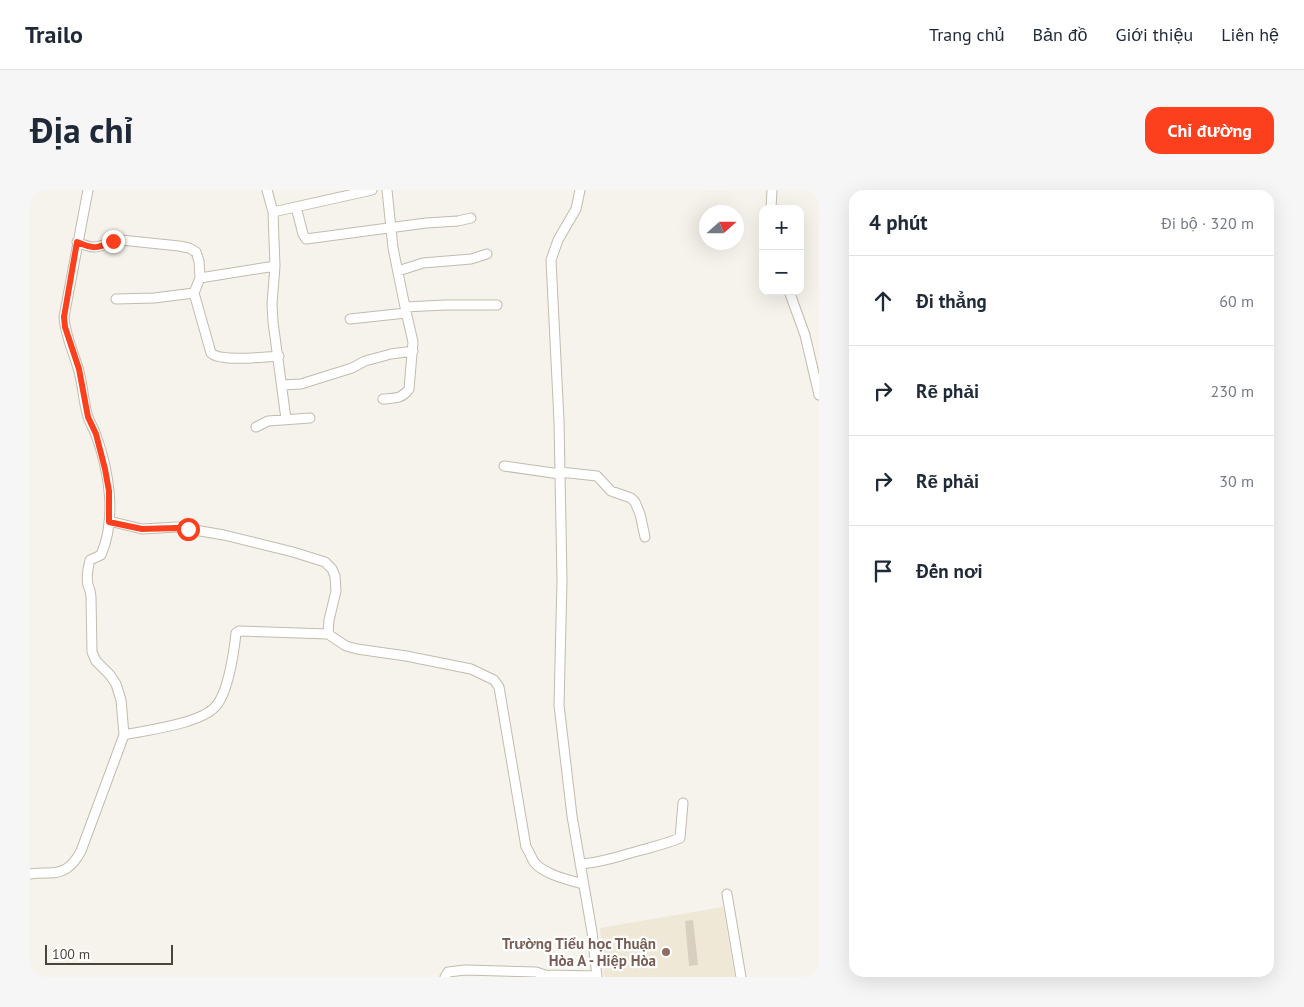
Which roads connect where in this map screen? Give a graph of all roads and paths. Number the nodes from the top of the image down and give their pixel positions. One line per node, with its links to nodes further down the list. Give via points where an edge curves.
1 (88, 190): 12 (street)
2 (267, 190): 9 (street)
3 (372, 190): 8 (street)
4 (388, 190): 11 (street)
5 (580, 190): 32 (street, via 576,209 558,240 552,260)
6 (772, 190): 7 (street)
7 (771, 205)
8 (296, 207): 9 (street); 11 (street, via 306,239)
9 (273, 212): 14 (street)
10 (471, 218): 11 (street)
11 (391, 228): 15 (street)
12 (77, 242): 16 (street, via 90,248 121,240 189,248 196,252); 33 (street, via 65,327 105,469)
13 (487, 254): 15 (street, via 471,259 423,263)
14 (276, 266): 16 (street); 24 (street, via 272,304)
15 (398, 271): 21 (street)
16 (200, 278): 17 (street)
17 (194, 293): 19 (street); 24 (street, via 211,354 216,358)
18 (790, 295): 26 (street, via 805,335)
19 (116, 299)
20 (497, 305): 21 (street, via 463,304)
21 (405, 310): 22 (street); 23 (street, via 414,342)
22 (350, 319)
23 (413, 351): 25 (street, via 365,361 301,384); 27 (street, via 409,389 400,398)
24 (279, 356): 25 (street)
25 (282, 384): 29 (street)
26 (819, 395)
27 (383, 399)
28 (310, 418): 29 (street)
29 (286, 420): 30 (street, via 268,421)
30 (256, 427)
31 (504, 466): 32 (street)
32 (560, 473): 34 (street, via 597,476 611,491 631,498 640,514); 38 (street, via 559,705)
33 (109, 522): 35 (street, via 142,529 177,528 224,535 325,562 335,576 336,590); 36 (street, via 105,546 101,555 90,560 88,570 91,642 96,661 116,684)
34 (645, 537)
35 (328, 634): 36 (street, via 239,631 228,678 215,707 184,722); 40 (street, via 346,646 457,666 498,683 526,847 540,866)
36 (124, 735): 39 (street, via 75,862 56,873)
37 (683, 803): 38 (street, via 680,838 612,859)
38 (580, 864): 40 (street)
39 (30, 874)
40 (583, 884): 44 (street)
41 (727, 894): 45 (street)
42 (545, 976): 43 (street, via 536,972 466,970 448,972); 44 (street)
43 (445, 977)
44 (597, 977)
45 (741, 977)

